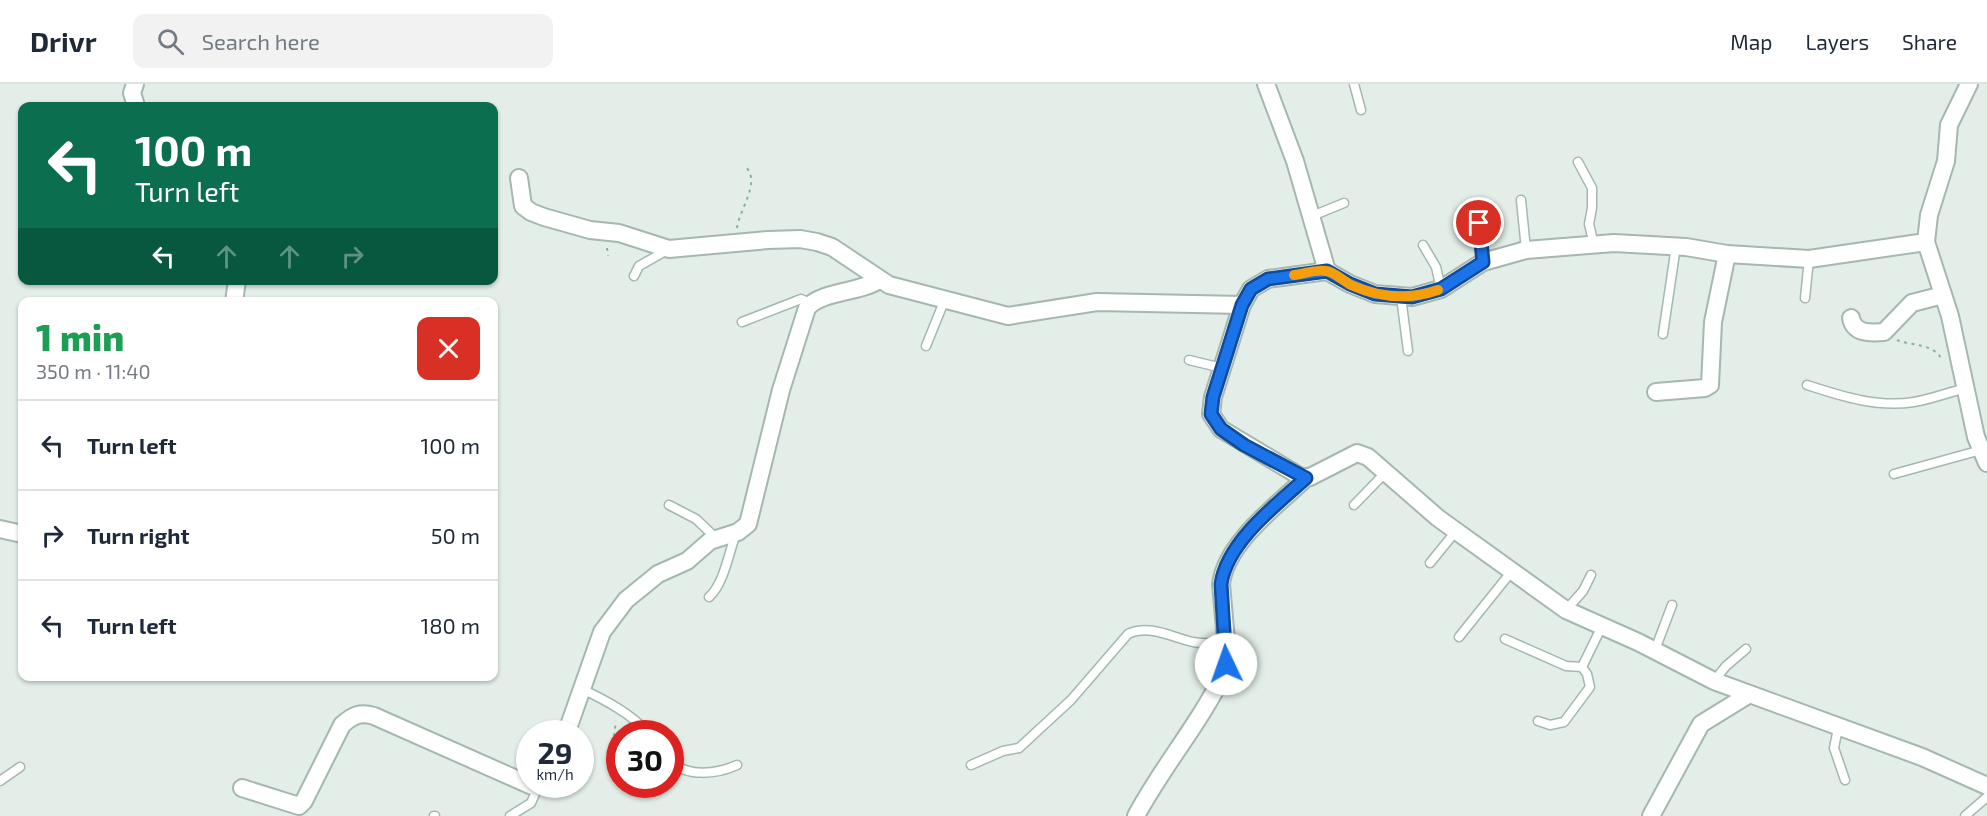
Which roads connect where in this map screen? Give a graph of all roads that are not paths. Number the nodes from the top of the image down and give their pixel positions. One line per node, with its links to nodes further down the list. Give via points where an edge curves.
1 (135, 84): 5 (street)
2 (1266, 84): 11 (street)
3 (1354, 84): 6 (lane)
4 (1969, 84): 13 (street, via 1948,125 1946,161 1929,215)
5 (135, 102)
6 (1360, 110)
7 (1578, 162): 15 (lane, via 1592,188 1589,224)
8 (519, 178): 17 (street, via 523,206 531,212 590,230 619,232)
9 (1521, 200): 18 (lane)
10 (1344, 203): 11 (lane)
11 (1312, 216): 22 (street)
12 (1479, 223): 21 (lane)
13 (1926, 242): 20 (street); 26 (street)
14 (1424, 245): 25 (lane, via 1436,267)
15 (1594, 246): 16 (street); 18 (street)
16 (1676, 246): 19 (street); 34 (lane)
17 (669, 249): 23 (lane, via 643,263); 24 (street, via 800,239 832,247 866,267)
18 (1526, 250): 21 (street)
19 (1727, 254): 20 (street); 41 (street, via 1713,322 1710,385)
20 (1809, 259): 28 (lane)
21 (1483, 262): 25 (street)
22 (1327, 271): 27 (street, via 1375,294); 31 (street, via 1268,279 1251,289)
23 (634, 276)
24 (879, 280): 29 (street); 30 (street, via 871,286)
25 (1441, 289): 27 (street)
26 (1943, 294): 32 (street, via 1912,303 1884,332 1858,330); 40 (street)
27 (1401, 297): 36 (lane)
28 (1804, 298)
29 (945, 299): 31 (street, via 1008,316 1097,302); 35 (lane)
30 (811, 303): 33 (lane, via 801,299); 51 (street, via 801,321 781,390 750,519)
31 (1242, 305): 38 (street)
32 (1851, 318)
33 (742, 322)
34 (1663, 334)
35 (926, 346)
36 (1408, 351)
37 (1189, 360): 38 (lane)
38 (1222, 368): 45 (street, via 1211,414 1221,429)
39 (1807, 385): 40 (lane, via 1851,399 1882,403 1913,402)
40 (1965, 388): 42 (street)
41 (1656, 392)
42 (1984, 456): 44 (lane)
43 (1386, 472): 45 (street, via 1357,453); 47 (lane); 49 (street)
44 (1894, 474)
45 (1306, 478): 62 (street, via 1253,526 1223,573)
46 (669, 505): 52 (lane, via 696,519)
47 (1354, 505)
48 (0, 529): 50 (street)
49 (1456, 531): 53 (lane); 54 (street)
50 (18, 533)
51 (736, 533): 52 (street); 56 (lane, via 718,584)
52 (717, 539): 67 (street, via 687,561 658,574 626,600 602,632)
53 (1430, 563)
54 (1512, 571): 58 (street); 60 (lane)
55 (1591, 575): 58 (lane)
56 (709, 597)
57 (1672, 605): 64 (lane)
58 (1566, 610): 59 (street)
59 (1602, 626): 64 (street); 65 (lane)
60 (1459, 637)
61 (1505, 639): 65 (lane, via 1560,664)
62 (1226, 644): 74 (lane, via 1136,630 1121,640 1071,700 1018,748); 85 (street, via 1226,664 1219,683)
63 (1746, 649): 66 (lane)
64 (1654, 650): 66 (street)
65 (1582, 667): 71 (lane, via 1590,687 1564,722 1551,725)
66 (1714, 681): 68 (street)
67 (581, 688): 69 (street); 70 (lane)
68 (1748, 695): 72 (street); 86 (street, via 1701,724)
69 (571, 720)
70 (634, 720)
71 (1538, 721)
72 (1838, 728): 78 (lane, via 1834,748); 80 (street, via 1922,757)
73 (737, 765): 76 (lane, via 724,771)
74 (971, 765)
75 (20, 766): 79 (lane)
76 (684, 771)
77 (516, 776): 81 (street, via 374,716 359,714 342,725 302,804 296,806)
78 (1845, 780)
79 (0, 781)
80 (1987, 786)
81 (242, 788)
82 (1987, 797): 87 (lane)
83 (534, 798): 84 (lane)
84 (510, 816)
85 (1136, 816)
86 (1651, 816)
87 (1965, 816)

